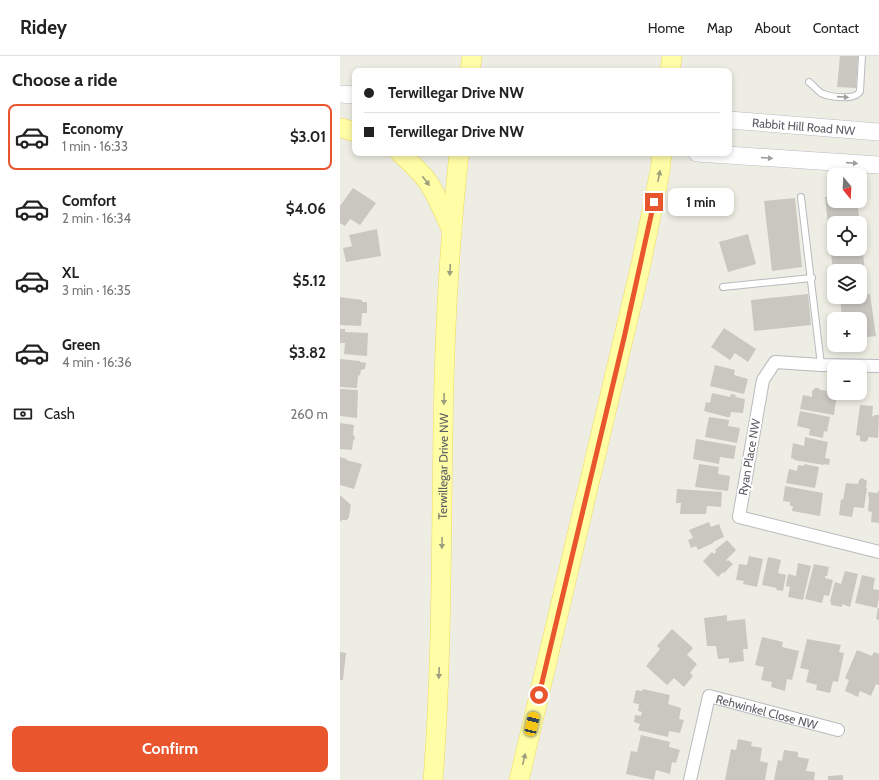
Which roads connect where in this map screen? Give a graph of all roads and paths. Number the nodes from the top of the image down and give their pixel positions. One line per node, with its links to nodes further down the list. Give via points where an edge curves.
1 (472, 56): 4 (main road)
2 (672, 56): 5 (main road)
3 (862, 56): 6 (lane, one-way to 3, via 829,96 856,97 860,91)
4 (470, 68)
5 (670, 68)
6 (809, 82)
7 (340, 94): 8 (main road)
8 (352, 95)
9 (732, 120): 10 (main road, Rabbit Hill Road NW)
10 (879, 132)
11 (732, 155): 15 (main road, one-way to 15)
12 (403, 156): 17 (main road, one-way to 17, via 428,183)
13 (459, 156): 17 (main road, Terwillegar Drive NW)
14 (662, 156): 25 (main road, one-way to 14, via 638,278)
15 (879, 165)
16 (801, 198): 18 (lane)
17 (452, 231): 24 (main road, Terwillegar Drive NW, one-way to 24, via 443,425 440,661)
18 (812, 278): 19 (lane); 20 (lane)
19 (723, 287)
20 (821, 365): 21 (street, Ryan Place NW); 22 (street, Ryan Place NW, via 775,362 763,380 739,517)
21 (879, 366)
22 (879, 552)
23 (838, 730): 26 (street, Rehwinkel Close NW, via 709,696)
24 (433, 780)
25 (519, 780)
26 (690, 780)

